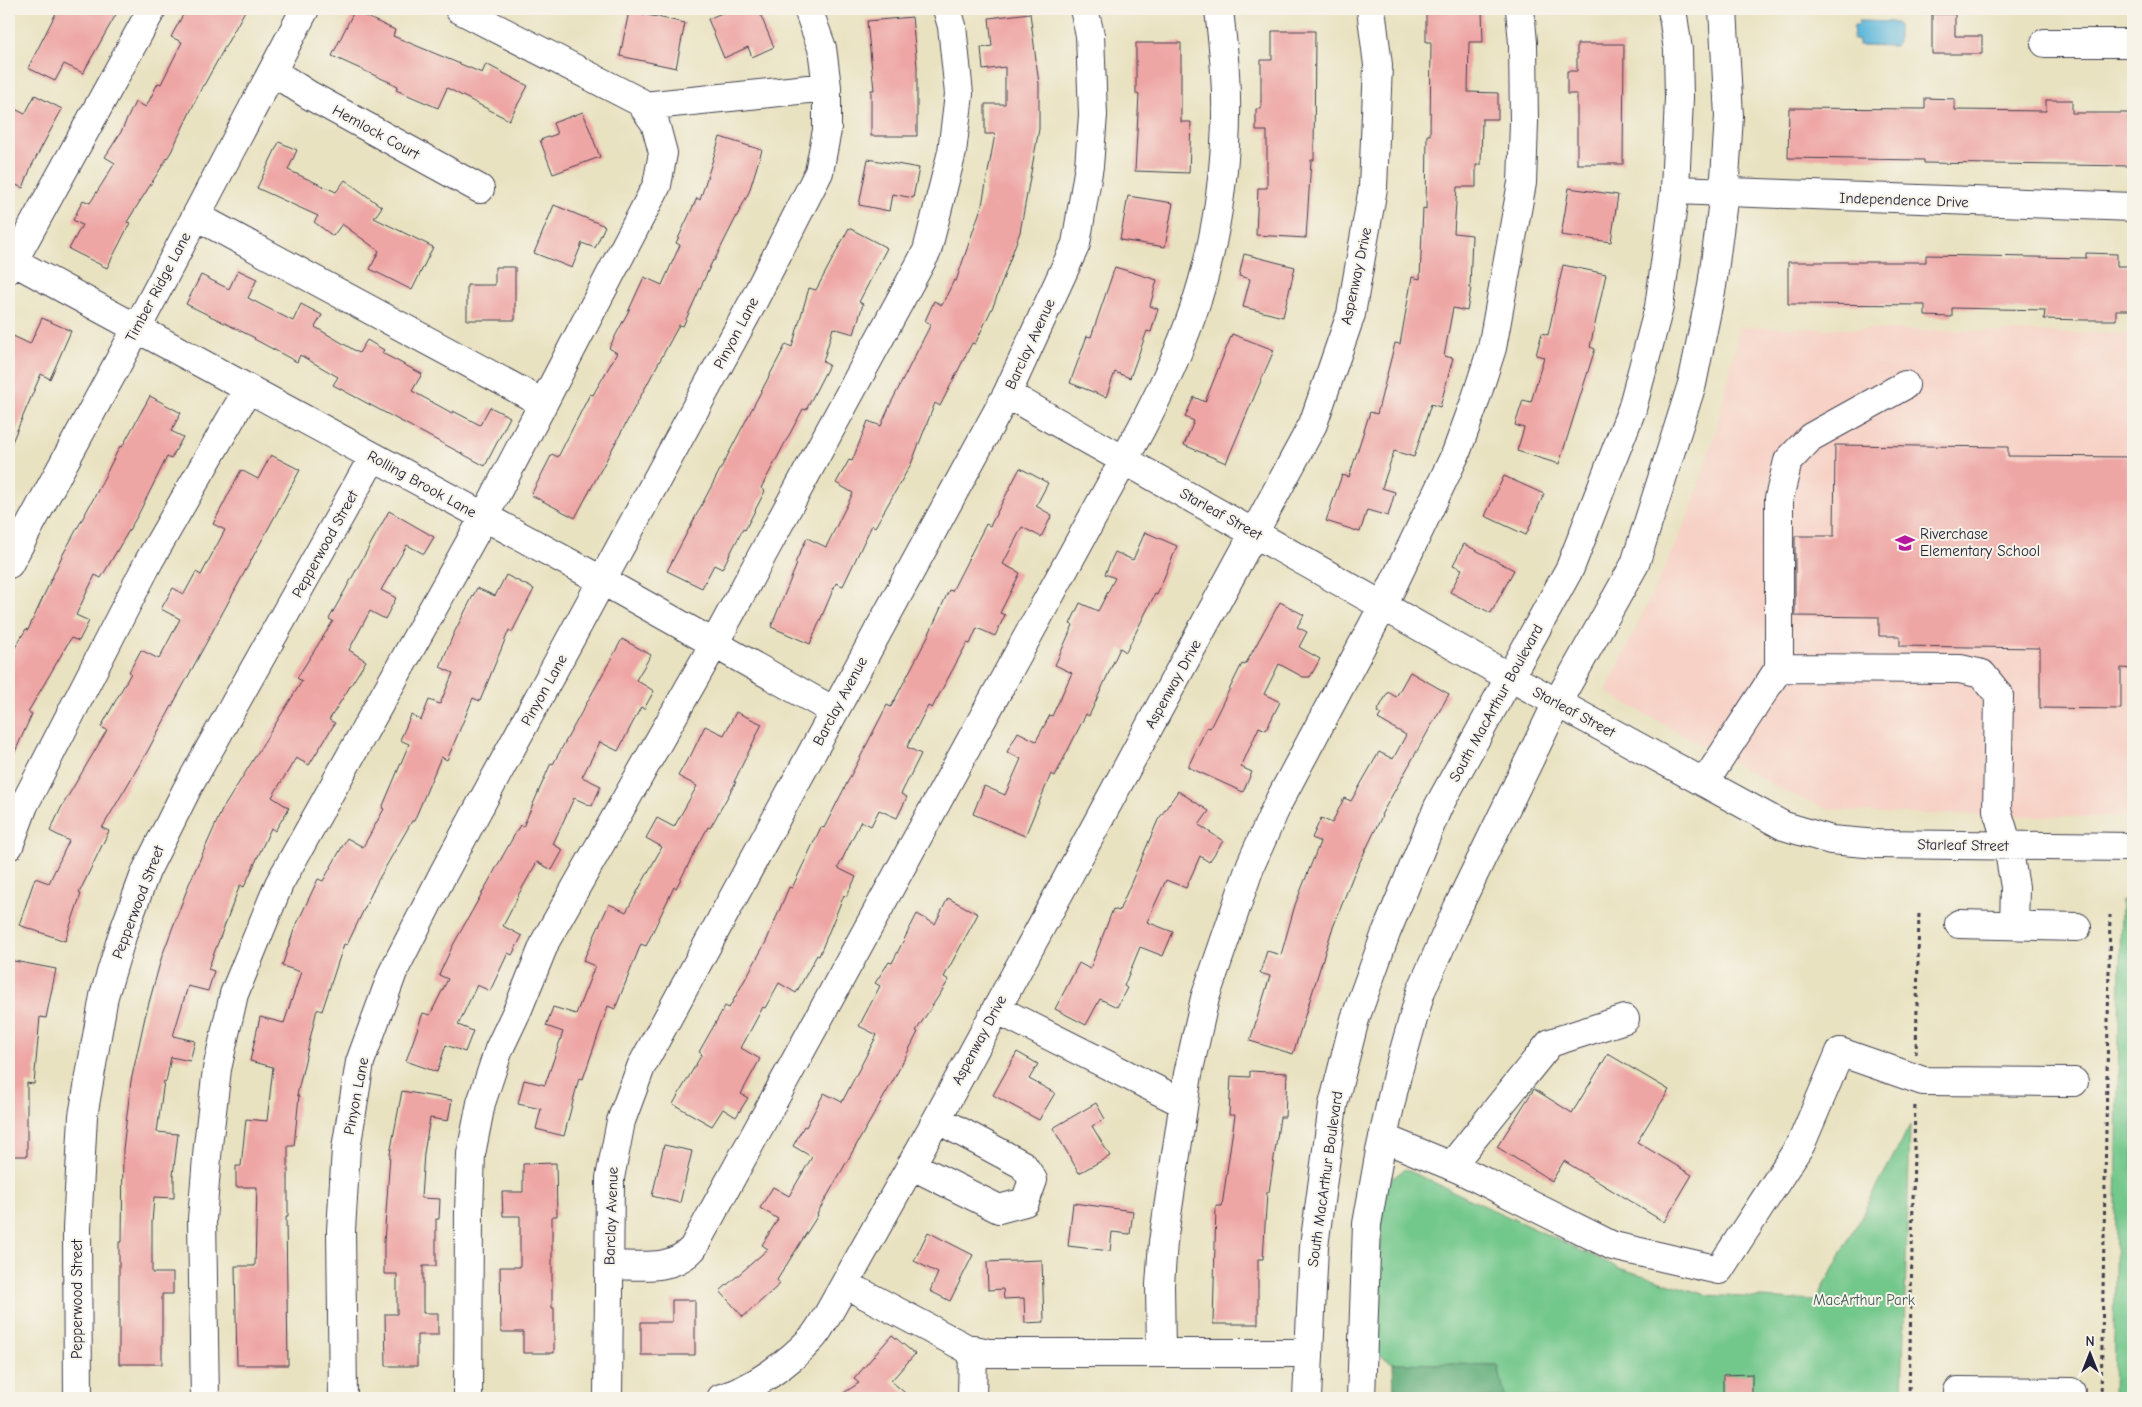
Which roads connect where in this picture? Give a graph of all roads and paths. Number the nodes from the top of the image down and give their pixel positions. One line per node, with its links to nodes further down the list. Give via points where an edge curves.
1 (152, 9): 22 (street)
2 (305, 9): 14 (street, Timber Ridge Lane)
3 (459, 9): 16 (street)
4 (808, 9): 15 (street, Pinyon Lane, via 822,48)
5 (947, 9): 35 (street, via 952,26 959,94 952,152 927,251)
6 (1084, 9): 26 (street, Barclay Avenue, via 1090,35 1093,116 1090,166 1076,244)
7 (1219, 9): 29 (street, via 1226,74 1226,132 1209,257 1194,311 1169,373)
8 (1371, 9): 31 (street, Aspenway Drive, via 1378,65 1374,188 1351,314 1313,424)
9 (1520, 9): 34 (street, via 1524,122 1522,183 1492,348 1456,453)
10 (1672, 9): 18 (street, South MacArthur Boulevard, via 1678,50 1679,98)
11 (1723, 9): 19 (street, via 1729,116)
12 (2045, 43): 13 (street)
13 (2133, 43)
14 (273, 72): 17 (street, Hemlock Court); 21 (street, Timber Ridge Lane)
15 (828, 87): 16 (street); 33 (street, Pinyon Lane, via 827,130 819,172)
16 (644, 106): 27 (street, via 655,123 664,153 657,185)
17 (480, 190)
18 (1675, 190): 19 (street, Independence Drive); 37 (street, South MacArthur Boulevard, via 1659,307 1632,409 1570,568)
19 (1724, 193): 20 (street, Independence Drive); 38 (street, via 1712,286 1692,384 1635,564)
20 (2133, 208)
21 (196, 216): 23 (street, Timber Ridge Lane); 27 (street)
22 (10, 263): 23 (street, Rolling Brook Lane)
23 (137, 328): 25 (street, Rolling Brook Lane); 32 (street, Timber Ridge Lane)
24 (1905, 386): 36 (street, via 1811,437 1788,461 1779,498)
25 (248, 389): 28 (street, Rolling Brook Lane); 41 (street, via 149,561 24,805)
26 (1007, 394): 29 (street, Starleaf Street); 39 (street, Barclay Avenue)
27 (543, 403): 30 (street)
28 (374, 457): 30 (street, Rolling Brook Lane); 65 (street, Pepperwood Street, via 187,789 146,871 123,933 104,996 83,1116 77,1228)
29 (1125, 460): 31 (street, Starleaf Street); 58 (street, via 693,1248 684,1258 672,1263)
30 (484, 517): 33 (street, Rolling Brook Lane); 66 (street, via 279,884 234,994 217,1069 202,1220)
31 (1255, 533): 34 (street, Starleaf Street); 49 (street, Aspenway Drive)
32 (9, 564)
33 (603, 582): 35 (street, Rolling Brook Lane); 67 (street, Pinyon Lane, via 393,972 360,1062 346,1149 341,1230)
34 (1383, 606): 37 (street, Starleaf Street); 53 (street, via 1279,801 1251,864 1205,998)
35 (714, 644): 39 (street, Rolling Brook Lane); 68 (street, via 546,940 481,1103 472,1154 469,1202)
36 (1779, 668): 40 (street); 42 (street, via 1960,669 1982,674 1999,695 1997,810)
37 (1510, 677): 38 (street, Starleaf Street); 62 (street, South MacArthur Boulevard, via 1438,808 1386,933 1355,1019 1330,1124 1314,1246)
38 (1557, 703): 40 (street, Starleaf Street); 55 (street, via 1458,906 1421,991)
39 (834, 711): 58 (street, Barclay Avenue, via 642,1068 621,1121 610,1178)
40 (1705, 782): 42 (street, Starleaf Street, via 1784,826 1830,840)
41 (9, 846)
42 (2008, 846): 43 (street, Starleaf Street); 47 (street, via 2015,886)
43 (2133, 848)
44 (1919, 912): 51 (path)
45 (2110, 915): 75 (path)
46 (1959, 924): 47 (street)
47 (2014, 926): 48 (street)
48 (2077, 927)
49 (996, 1009): 53 (street); 54 (street, Aspenway Drive)
50 (1625, 1019): 57 (street, via 1550,1043)
51 (1915, 1078): 52 (street, via 1923,1081); 57 (street, via 1840,1052 1801,1144 1719,1270 1613,1246); 74 (path)
52 (2074, 1082)
53 (1183, 1103): 61 (street, via 1163,1242)
54 (937, 1119): 56 (street, Aspenway Drive); 56 (street, via 1023,1165 1033,1180 1025,1202 999,1210)
55 (1383, 1138): 57 (street); 73 (street, via 1368,1224)
56 (911, 1165): 59 (street, Aspenway Drive)
57 (1451, 1166)
58 (609, 1265): 69 (street, Barclay Avenue)
59 (845, 1284): 60 (street); 70 (street, Aspenway Drive, via 814,1337 790,1360 752,1384)
60 (973, 1349): 61 (street, via 988,1353); 71 (street)
61 (1161, 1353): 62 (street)
62 (1309, 1353): 72 (street, South MacArthur Boulevard)
63 (1958, 1391): 64 (street)
64 (2071, 1392)
65 (78, 1398)
66 (205, 1398)
67 (343, 1398)
68 (468, 1398)
69 (608, 1398)
70 (721, 1398)
71 (972, 1398)
72 (1307, 1398)
73 (1361, 1398)
74 (1909, 1398)
75 (2101, 1398)

